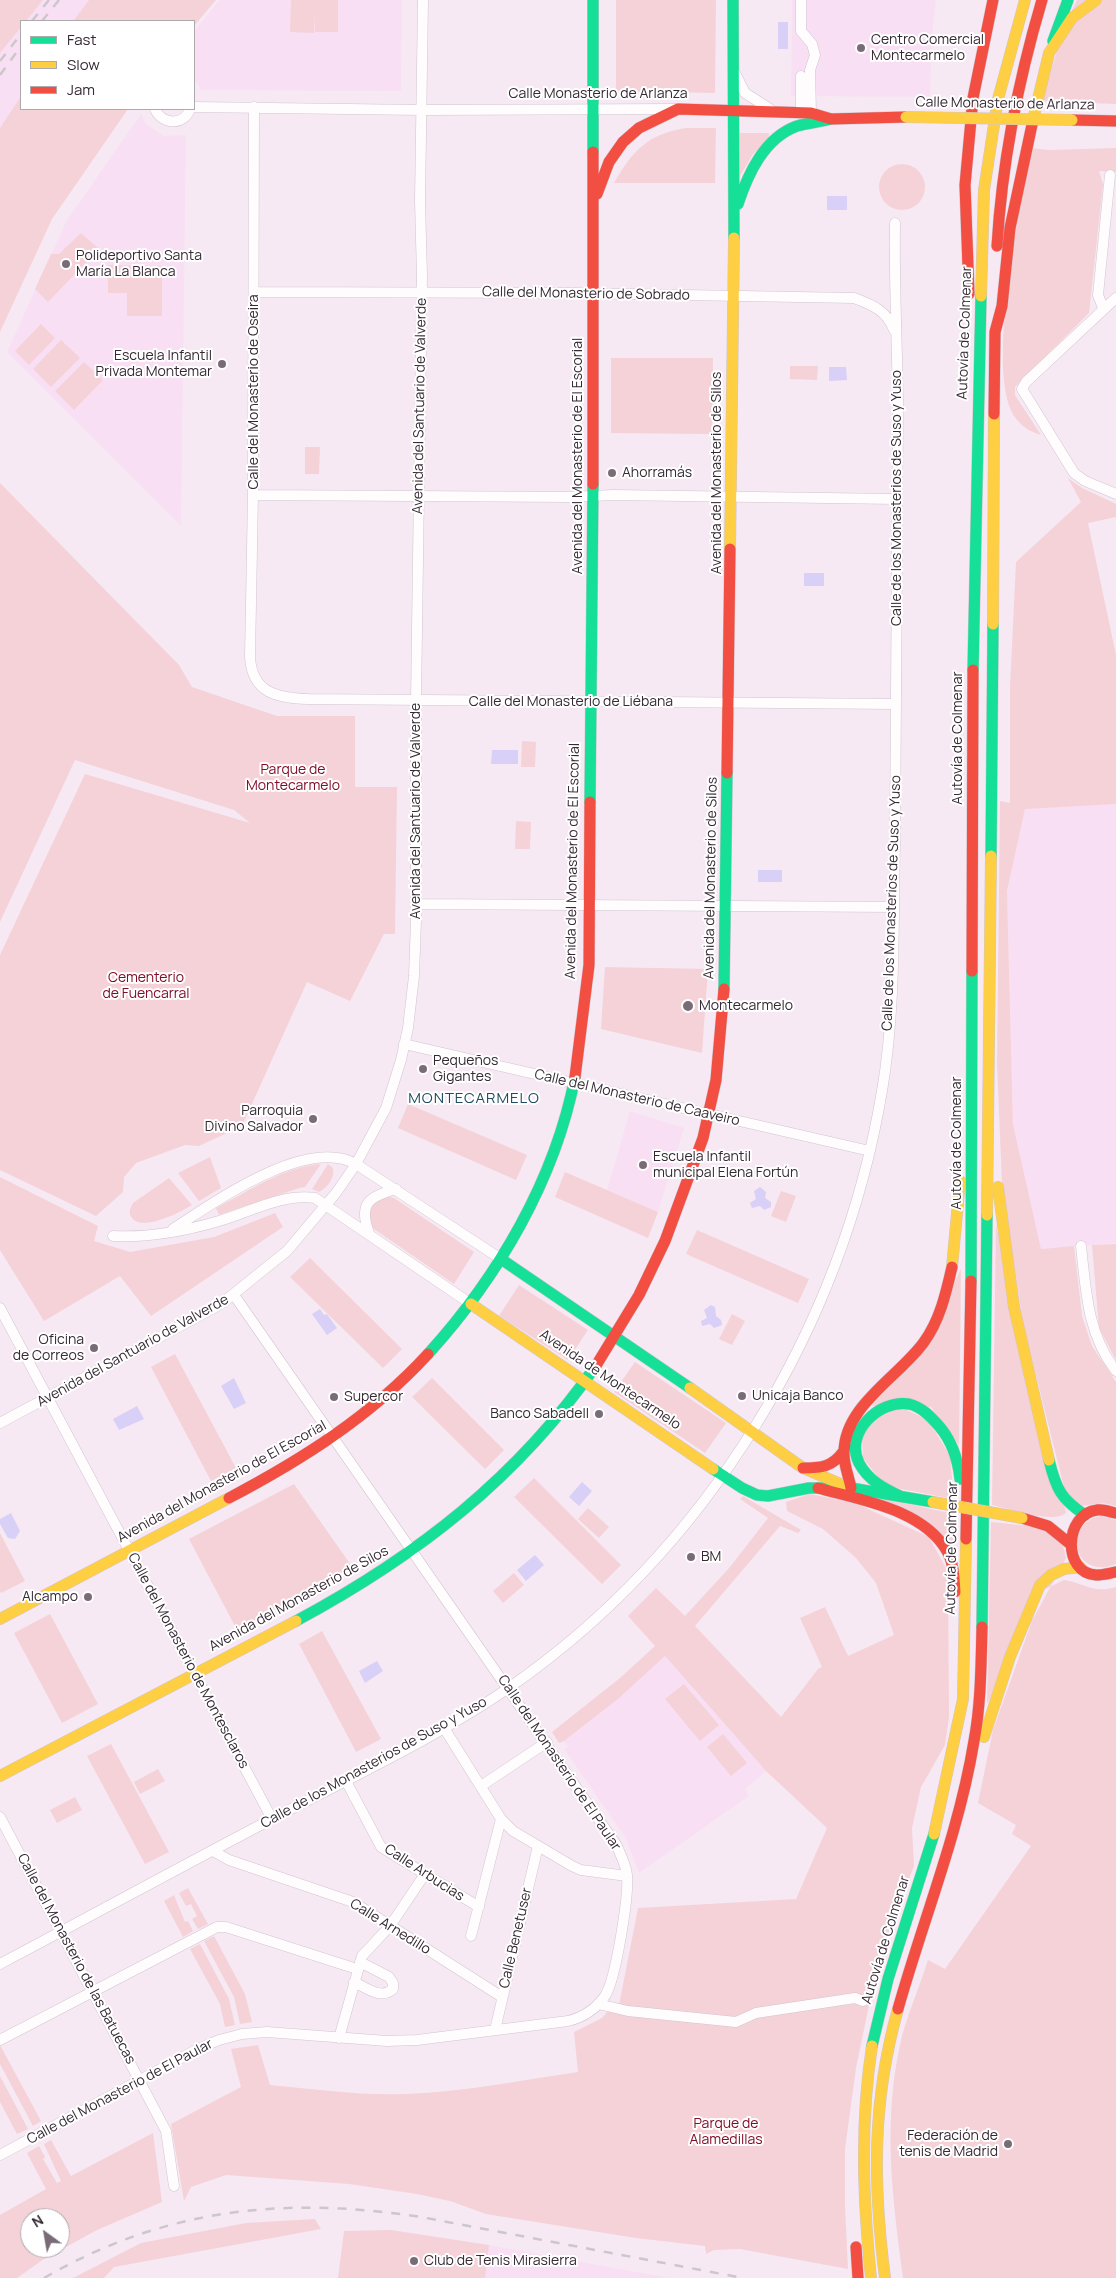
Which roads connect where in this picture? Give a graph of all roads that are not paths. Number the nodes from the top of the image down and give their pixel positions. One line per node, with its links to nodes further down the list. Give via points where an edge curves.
1 (423, 0): 19 (street, Avenida del Santuario de Valverde)
2 (593, 0): 20 (main road, Avenida del Monasterio de El Escorial)
3 (733, 0): 11 (main road, Avenida del Monasterio de Silos)
4 (801, 0): 22 (street, via 801,31 816,55 810,70)
5 (993, 0): 42 (main road, via 973,98 965,185)
6 (1025, 0): 42 (main road, Autovía de Colmenar, via 998,99 984,190)
7 (1042, 0): 34 (main road, Autovía de Colmenar, via 1014,102 1000,185)
8 (1068, 0): 10 (main road)
9 (1096, 0): 10 (main road, via 1072,18)
10 (1049, 53): 34 (main road, via 1010,228 1002,306)
11 (733, 70): 16 (main road, Avenida del Monasterio de Silos); 21 (street, Calle Monasterio de Arlanza, via 745,93)
12 (802, 76): 22 (street)
13 (195, 107): 14 (street)
14 (254, 107): 19 (street); 29 (street, Calle del Monasterio de Oseira)
15 (678, 109): 16 (main road, Calle Monasterio de Arlanza); 20 (street, Calle Monasterio de Arlanza); 26 (main road, via 639,128 623,142 604,173)
16 (734, 109): 21 (main road, Calle Monasterio de Arlanza); 28 (main road, Avenida del Monasterio de Silos)
17 (156, 110): 18 (street, via 161,118 173,122 179,121)
18 (190, 110)
19 (422, 110): 20 (street, Calle Monasterio de Arlanza); 30 (street, Avenida del Santuario de Valverde)
20 (592, 110): 26 (main road, Avenida del Monasterio de El Escorial)
21 (774, 111): 22 (main road, Calle Monasterio de Arlanza)
22 (806, 112): 23 (main road, Calle Monasterio de Arlanza)
23 (831, 119): 24 (main road, Calle Monasterio de Arlanza, bridge, via 906,117); 28 (main road, Avenida del Monasterio de Silos, via 794,127 776,138 758,158 745,182)
24 (1116, 121)
25 (1110, 175): 33 (street, via 1098,295)
26 (592, 210): 31 (main road, Avenida del Monasterio de El Escorial)
27 (894, 223): 35 (street, Calle de los Monasterios de Suso y Yuso)
28 (734, 230): 32 (main road, Avenida del Monasterio de Silos)
29 (255, 292): 30 (street, Calle del Monasterio de Sobrado); 37 (street, Calle del Monasterio de Oseira)
30 (422, 293): 31 (street, Calle del Monasterio de Sobrado); 38 (street, Avenida del Santuario de Valverde)
31 (594, 294): 32 (street, Calle del Monasterio de Sobrado); 39 (main road, Avenida del Monasterio de El Escorial)
32 (734, 296): 35 (street, Calle del Monasterio de Sobrado, via 854,298 876,306 890,320); 40 (main road, Avenida del Monasterio de Silos)
33 (1112, 303): 36 (street, via 1022,389 1074,472 1085,481)
34 (995, 332): 54 (main road)
35 (897, 338): 41 (street, Calle de los Monasterios de Suso y Yuso)
36 (1116, 494)
37 (253, 495): 38 (street); 43 (street, Calle del Monasterio de Oseira, via 250,668)
38 (418, 496): 39 (street); 44 (street, Avenida del Santuario de Valverde)
39 (592, 496): 40 (street); 45 (main road, Avenida del Monasterio de El Escorial)
40 (732, 497): 41 (street); 46 (main road, Avenida del Monasterio de Silos)
41 (896, 499): 47 (street, Calle de los Monasterios de Suso y Yuso)
42 (975, 508): 52 (main road, Autovía de Colmenar)
43 (254, 676): 44 (street, Calle del Monasterio de Liébana, via 270,694 283,698)
44 (416, 701): 45 (street, Calle del Monasterio de Liébana); 48 (street, Avenida del Santuario de Valverde)
45 (590, 702): 46 (street, Calle del Monasterio de Liébana); 49 (main road, Avenida del Monasterio de El Escorial)
46 (730, 702): 47 (street, Calle del Monasterio de Liébana); 50 (main road, Avenida del Monasterio de Silos)
47 (896, 704): 51 (street, Calle de los Monasterios de Suso y Yuso)
48 (416, 904): 49 (street); 53 (street, Avenida del Santuario de Valverde, via 414,976)
49 (591, 904): 50 (street); 55 (main road, Avenida del Monasterio de El Escorial, via 584,1022)
50 (727, 905): 51 (street); 56 (main road, Avenida del Monasterio de Silos, via 723,1010)
51 (894, 907): 57 (street, Calle de los Monasterios de Suso y Yuso, via 890,1028 883,1089)
52 (972, 965): 76 (main road, via 964,1039 956,1242 944,1298 926,1340 852,1423); 88 (main road, Autovía de Colmenar)
53 (404, 1044): 55 (street, Calle del Monasterio de Caaveiro); 58 (street, Avenida del Santuario de Valverde, via 386,1108)
54 (990, 1059): 83 (main road, via 999,1203 1014,1307 1055,1483 1066,1502); 102 (main road, via 981,1662 975,1735)
55 (573, 1083): 56 (street, Calle del Monasterio de Caaveiro); 65 (main road, Avenida del Monasterio de El Escorial, via 560,1134 544,1177)
56 (710, 1115): 57 (street, Calle del Monasterio de Caaveiro); 69 (main road, Avenida del Monasterio de Silos, via 670,1232 653,1271)
57 (870, 1151): 74 (street, Calle de los Monasterios de Suso y Yuso, via 845,1240 822,1299 786,1374)
58 (356, 1164): 59 (street, Avenida de Montecarmelo); 60 (street, Avenida del Santuario de Valverde); 61 (street, Avenida de Montecarmelo, via 329,1157 292,1162)
59 (396, 1190): 62 (street, via 370,1199 364,1215); 65 (street, Avenida de Montecarmelo)
60 (327, 1205): 61 (street, Avenida de Montecarmelo, via 315,1198 299,1196 218,1221); 62 (street, Avenida de Montecarmelo); 66 (street, Avenida del Santuario de Valverde, via 287,1251)
61 (165, 1233): 63 (street, Avenida de Montecarmelo)
62 (369, 1233): 67 (street, Avenida de Montecarmelo)
63 (113, 1236)
64 (1082, 1246): 70 (street, via 1090,1320 1100,1347)
65 (501, 1259): 67 (main road, Avenida del Monasterio de El Escorial); 69 (main road, Avenida de Montecarmelo)
66 (234, 1295): 72 (street, Avenida del Santuario de Valverde, via 190,1322); 75 (street, Calle del Monasterio de El Paular)
67 (471, 1304): 71 (main road, Avenida de Montecarmelo); 75 (main road, Avenida del Monasterio de El Escorial, via 407,1375)
68 (0, 1308): 72 (street, Calle del Monasterio de Montesclaros)
69 (616, 1336): 71 (main road, Avenida del Monasterio de Silos); 74 (main road, Avenida de Montecarmelo)
70 (1116, 1371)
71 (586, 1382): 78 (main road, Avenida de Montecarmelo); 87 (main road, Avenida del Monasterio de Silos, via 562,1414 500,1481)
72 (48, 1397): 73 (street, Avenida del Santuario de Valverde); 86 (street, Calle del Monasterio de Montesclaros)
73 (0, 1423)
74 (752, 1432): 77 (main road, Avenida de Montecarmelo); 78 (street, Calle de los Monasterios de Suso y Yuso)
75 (332, 1438): 86 (main road, Avenida del Monasterio de El Escorial); 87 (street, Calle del Monasterio de El Paular)
76 (843, 1452): 77 (main road, via 829,1466); 80 (main road)
77 (803, 1468): 80 (main road, Avenida de Montecarmelo)
78 (723, 1474): 79 (main road, Avenida de Montecarmelo, via 747,1491 762,1496); 95 (street, Calle de los Monasterios de Suso y Yuso, via 692,1516 637,1577 590,1623)
79 (818, 1488): 80 (main road, Avenida de Montecarmelo); 96 (main road, via 904,1515 932,1532 946,1550 953,1569 957,1670)
80 (851, 1488): 81 (main road, Avenida de Montecarmelo)
81 (900, 1496): 84 (main road, Avenida de Montecarmelo, bridge); 88 (main road, via 870,1478 861,1468 856,1444 863,1424 872,1414 881,1407 902,1402 932,1416 952,1445 959,1470)
82 (1116, 1513): 83 (main road, via 1102,1510)
83 (1083, 1516): 84 (main road); 85 (main road, via 1071,1532)
84 (1039, 1521): 85 (main road, via 1059,1531)
85 (1069, 1543): 89 (main road, via 1071,1554)
86 (130, 1551): 93 (main road, Avenida del Monasterio de El Escorial); 94 (street, Calle del Monasterio de Montesclaros)
87 (413, 1551): 94 (main road, Avenida del Monasterio de Silos, via 355,1588); 95 (street, Calle del Monasterio de El Paular)
88 (966, 1562): 96 (main road, Autovía de Colmenar)
89 (1080, 1566): 90 (main road); 91 (main road, via 1093,1574)
90 (1064, 1569): 92 (main road, via 1088,1581); 102 (main road, via 1040,1585 1010,1657)
91 (1116, 1572)
92 (1116, 1580)
93 (0, 1619)
94 (195, 1675): 99 (main road, Avenida del Monasterio de Silos); 104 (street, Calle del Monasterio de Montesclaros)
95 (508, 1688): 97 (street, Calle de los Monasterios de Suso y Yuso); 98 (street, Calle del Monasterio de El Paular)
96 (962, 1699): 126 (main road, Autovía de Colmenar, via 939,1819 881,2005 872,2044)
97 (444, 1728): 100 (street, Calle de los Monasterios de Suso y Yuso); 101 (street)
98 (547, 1742): 101 (street); 109 (street, Calle del Monasterio de El Paular, via 608,1830)
99 (0, 1776)
100 (346, 1781): 104 (street, Calle de los Monasterios de Suso y Yuso); 108 (street, Calle Arbucias, via 381,1847)
101 (481, 1786): 105 (street)
102 (964, 1794): 124 (main road, via 906,1980)
103 (0, 1818): 112 (street, Calle del Monasterio de las Batuecas)
104 (272, 1819): 107 (street, Calle de los Monasterios de Suso y Yuso)
105 (501, 1819): 106 (street); 110 (street, Calle Arbucias)
106 (538, 1846): 109 (street, via 581,1870); 118 (street, Calle Benetuser)
107 (213, 1851): 111 (street, Calle Arnedillo, via 229,1860 353,1902); 112 (street, Calle de los Monasterios de Suso y Yuso)
108 (425, 1874): 110 (street, Calle Arbucias); 111 (street)
109 (627, 1876): 120 (street, Calle del Monasterio de El Paular, via 626,1906 612,1979 606,1995)
110 (478, 1907): 113 (street, Calle Arbucias)
111 (390, 1926): 115 (street, via 362,1956); 118 (street, Calle Arnedillo)
112 (61, 1932): 114 (street, Calle de los Monasterios de Suso y Yuso); 117 (street, Calle del Monasterio de las Batuecas)
113 (472, 1936)
114 (0, 1964)
115 (358, 1965): 116 (street); 116 (street, via 389,1977 394,1983 393,1989 381,1995); 117 (street, via 220,1926)
116 (354, 1982): 122 (street)
117 (94, 1991): 123 (street); 125 (street, Calle del Monasterio de las Batuecas)
118 (502, 1997): 121 (street, Calle Benetuser)
119 (863, 2001): 120 (street, via 855,1998 773,2010 736,2022 628,2011)
120 (598, 2004): 121 (street, Calle del Monasterio de El Paular, via 589,2013 568,2021)
121 (495, 2030): 122 (street, Calle del Monasterio de El Paular, via 418,2040)
122 (339, 2038): 125 (street, Calle del Monasterio de El Paular, via 267,2032 242,2034 198,2049)
123 (0, 2040)
124 (883, 2070): 131 (main road, via 877,2150); 132 (main road, via 883,2163)
125 (140, 2080): 127 (street, Calle del Monasterio de El Paular); 128 (street, Calle del Monasterio de las Batuecas, via 166,2131)
126 (865, 2102): 129 (main road, via 858,2125 856,2156); 130 (main road, Autovía de Colmenar, via 863,2159)
127 (0, 2155)
128 (174, 2186)
129 (858, 2278)
130 (871, 2278)
131 (885, 2278)
132 (896, 2278)

